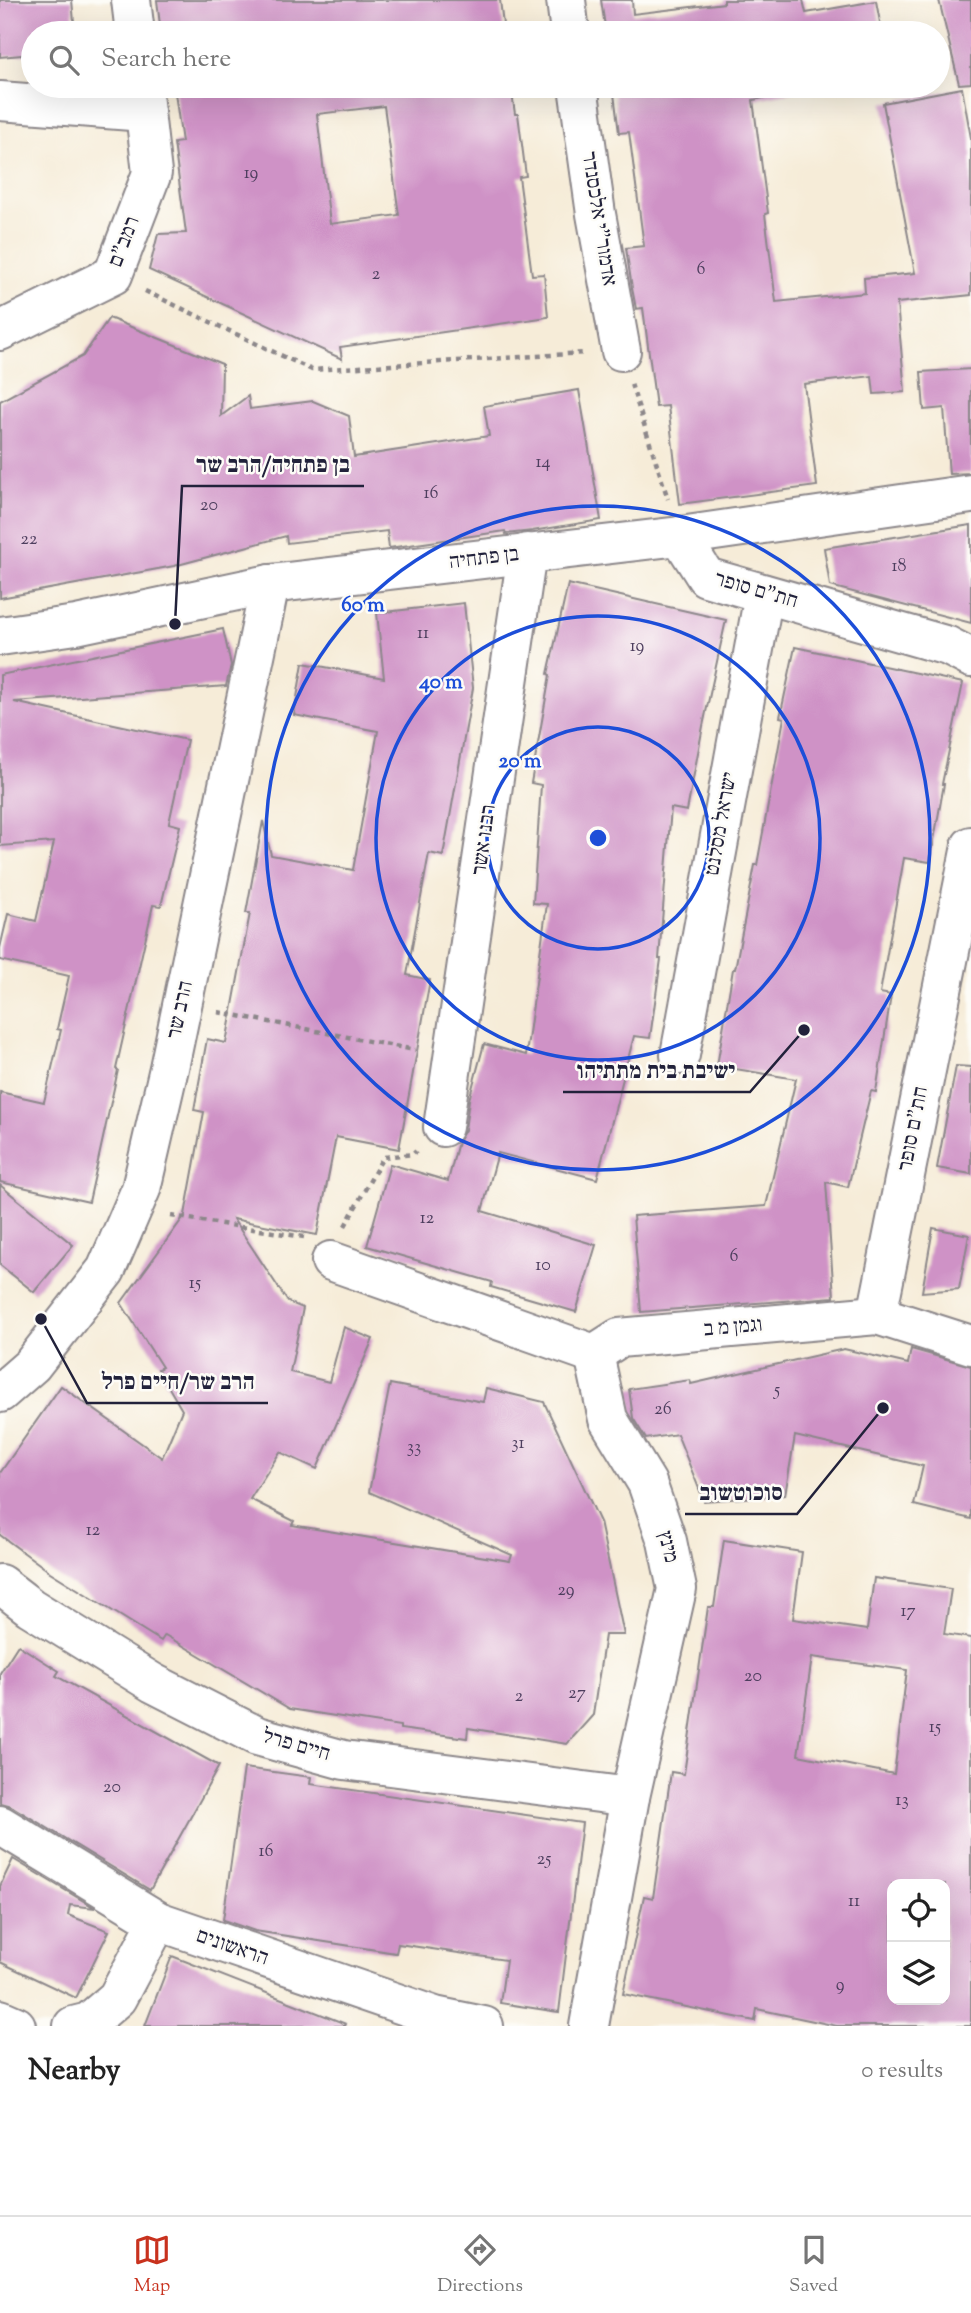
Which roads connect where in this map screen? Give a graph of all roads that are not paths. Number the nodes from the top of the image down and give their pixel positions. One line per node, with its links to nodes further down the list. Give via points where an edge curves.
1 (131, 0): 3 (street)
2 (566, 0): 4 (street)
3 (134, 21)
4 (569, 21)
5 (580, 98): 9 (street, אדמור"י אלכסנדר)
6 (143, 99): 7 (street); 8 (street, רמב"ם, via 152,173 113,275)
7 (0, 101)
8 (0, 331)
9 (621, 351)
10 (971, 495): 11 (street, בן פתחיה)
11 (680, 536): 12 (street, בן פתחיה); 14 (street, חת"ם סופר, via 706,578)
12 (527, 553): 13 (street, בן פתחיה); 19 (street, רבנו אשר)
13 (270, 584): 15 (street, בן פתחיה, via 76,625); 24 (street, הרב שר, via 141,1189 106,1270 32,1365)
14 (764, 594): 16 (street, חת"ם סופר, via 948,646); 18 (street, ישראל מסלנט)
15 (0, 636)
16 (971, 658)
17 (971, 846): 21 (street, חת"ם סופר)
18 (680, 1055)
19 (443, 1127)
20 (328, 1243): 23 (street)
21 (877, 1315): 22 (street); 23 (street, וגמן מ ב, via 619,1338)
22 (971, 1345)
23 (594, 1353): 26 (street, מינץ, via 608,1419 647,1483 667,1541 677,1590)
24 (0, 1393)
25 (0, 1584): 26 (street, חיים פרל, via 153,1683 257,1736 344,1760)
26 (630, 1797): 33 (street, מינץ)
27 (0, 1825): 28 (street, הראשונים)
28 (158, 1922): 31 (street, via 117,1998 89,2022); 32 (street, הראשונים, via 435,2016)
29 (0, 2018): 30 (street)
30 (16, 2026)
31 (73, 2026)
32 (484, 2026)
33 (589, 2026)

